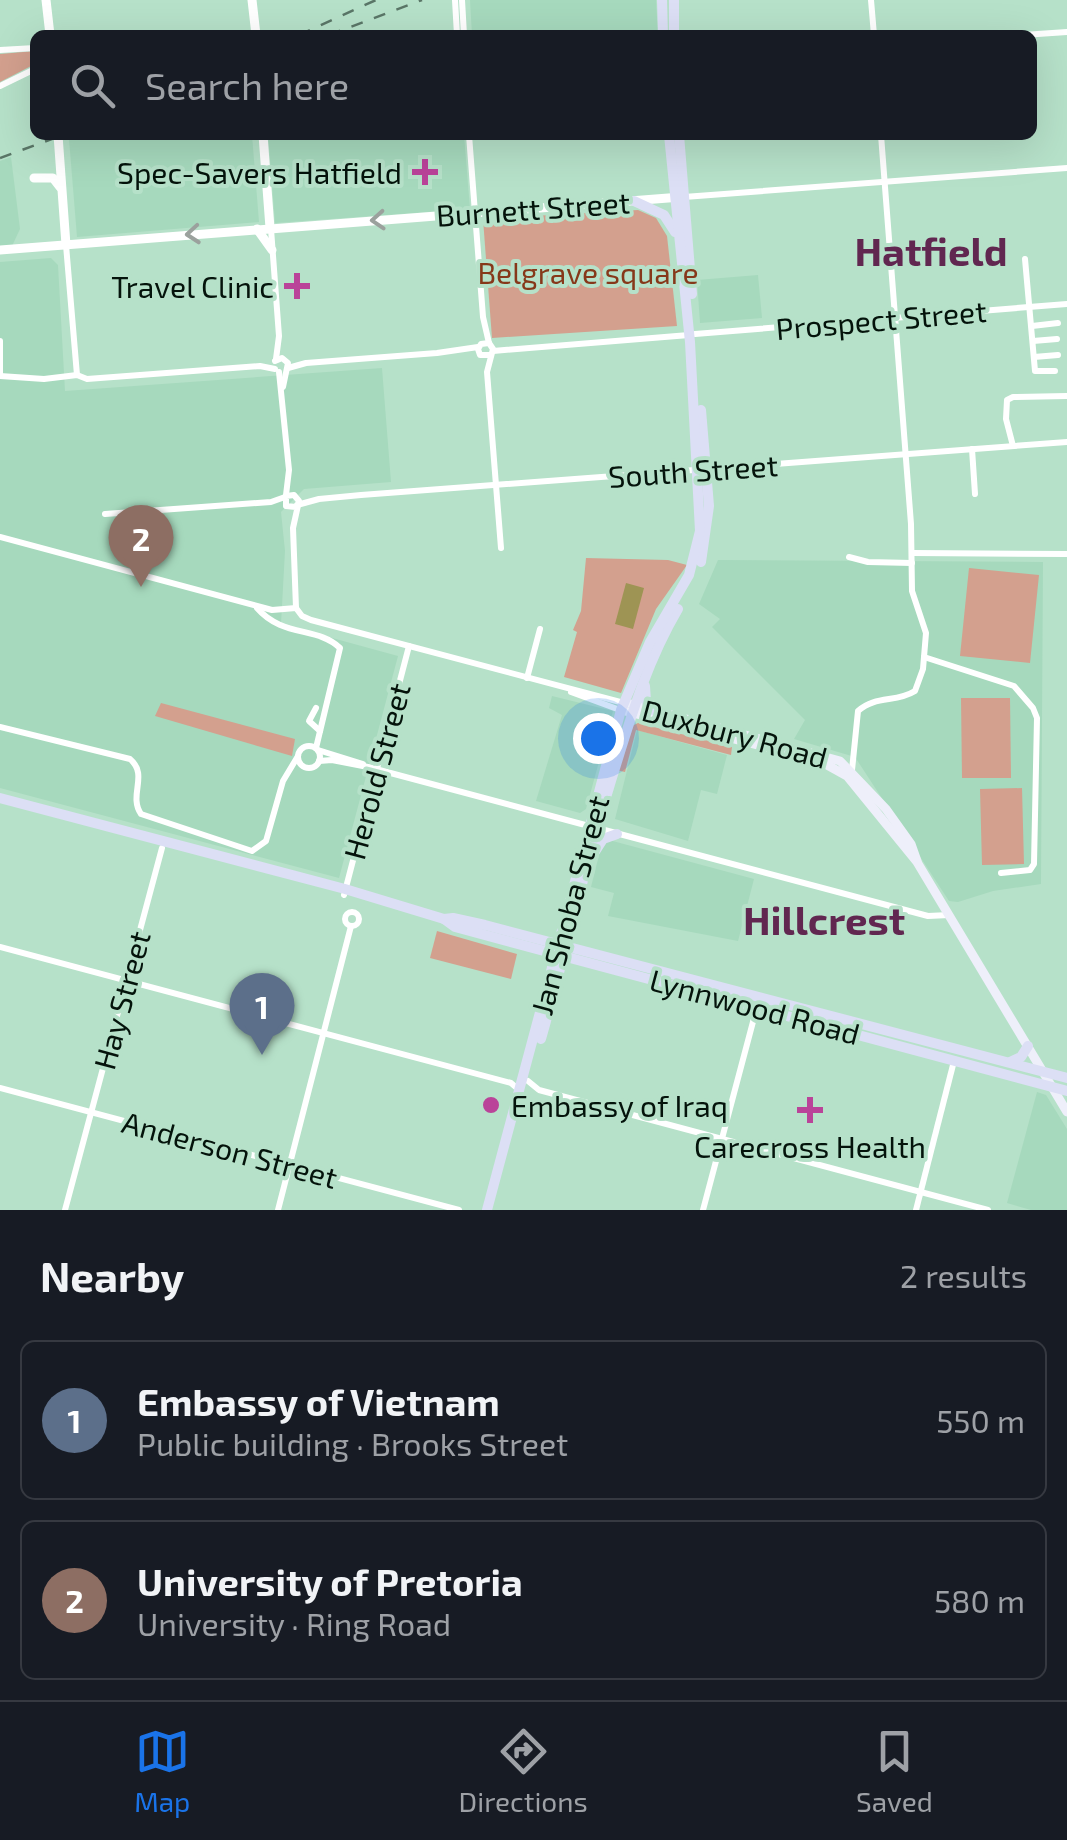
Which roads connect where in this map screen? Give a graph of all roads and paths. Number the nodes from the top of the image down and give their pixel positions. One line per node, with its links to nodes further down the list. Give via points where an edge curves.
1 (46, 0): 7 (street)
2 (252, 0): 8 (street)
3 (458, 0): 9 (street)
4 (662, 0): 10 (main road)
5 (674, 0): 11 (main road)
6 (871, 0): 12 (street)
7 (49, 30)
8 (255, 30)
9 (460, 30)
10 (664, 30)
11 (674, 30)
12 (874, 30)
13 (1067, 32): 14 (street)
14 (1037, 34)
15 (30, 48): 16 (street)
16 (0, 50)
17 (30, 71): 18 (street)
18 (0, 86)
19 (58, 140): 28 (street)
20 (263, 140): 32 (street)
21 (469, 140): 31 (street)
22 (670, 140): 29 (main road, Jan Shoba Street)
23 (679, 140): 29 (main road, Jan Shoba Street)
24 (881, 140): 27 (street)
25 (1067, 168): 27 (street, Burnett Street)
26 (34, 178): 28 (street, via 53,178)
27 (884, 182): 29 (street, Burnett Street); 44 (street)
28 (62, 189): 33 (street)
29 (680, 197): 30 (street, Burnett Street); 38 (main road, Jan Shoba Street); 47 (main road, Jan Shoba Street)
30 (634, 201): 31 (street, Burnett Street); 38 (main road, via 666,217)
31 (476, 213): 32 (street, Burnett Street, one-way to 32); 51 (street)
32 (270, 228): 34 (street, Burnett Street); 40 (street)
33 (65, 229): 35 (street, via 78,239); 36 (street); 37 (street)
34 (257, 229): 35 (street, Burnett Street, one-way to 35); 40 (street)
35 (129, 240): 36 (street, Burnett Street)
36 (66, 245): 37 (street, Burnett Street); 57 (street)
37 (43, 246): 39 (street, Burnett Street)
38 (680, 248): 47 (main road, Jan Shoba Street)
39 (0, 250)
40 (272, 250): 54 (street)
41 (1024, 259): 43 (street)
42 (1067, 304): 43 (street, Prospect Street)
43 (1028, 307): 44 (street, Prospect Street); 46 (street)
44 (896, 319): 47 (street, Prospect Street); 62 (street)
45 (1058, 323): 46 (street)
46 (1032, 326): 50 (street)
47 (692, 334): 51 (street, Prospect Street); 63 (main road, Jan Shoba Street)
48 (1058, 339): 50 (street)
49 (0, 341): 56 (street)
50 (1032, 341): 53 (street)
51 (485, 350): 54 (street, Prospect Street); 64 (street)
52 (1058, 356): 53 (street)
53 (1034, 357): 55 (street, via 1036,372)
54 (281, 365): 57 (street, Prospect Street); 66 (street)
55 (1055, 371)
56 (0, 375): 57 (street, Prospect Street)
57 (77, 375)
58 (1067, 396): 60 (street, via 1007,400)
59 (1067, 442): 60 (street, South Street)
60 (1014, 446): 61 (street, South Street)
61 (972, 450): 62 (street, South Street); 65 (street)
62 (905, 454): 63 (street, South Street); 70 (street)
63 (703, 469): 64 (street, South Street); 79 (main road, Jan Shoba Street, via 709,517 703,555); 82 (main road, Jan Shoba Street, via 695,560 650,642)
64 (496, 485): 66 (street, South Street); 69 (street)
65 (974, 494)
66 (291, 501): 67 (street, South Street); 75 (street)
67 (105, 514)
68 (0, 538): 74 (street)
69 (501, 548)
70 (912, 553): 71 (street); 73 (street)
71 (1067, 554)
72 (849, 557): 73 (street)
73 (912, 563): 78 (street)
74 (256, 606): 75 (street); 85 (street, via 275,625 339,645)
75 (296, 608): 77 (street, Duxbury Road, via 311,620)
76 (540, 629): 80 (street)
77 (409, 646): 80 (street, Duxbury Road); 93 (street, Herold Street)
78 (924, 657): 95 (street, via 915,691 871,700 858,710); 103 (street, via 1014,686 1036,715 1034,864)
79 (647, 670): 82 (main road, Jan Shoba Street); 83 (main road, via 644,697)
80 (527, 678): 82 (street, Duxbury Road)
81 (316, 708): 85 (street, via 310,721)
82 (628, 708): 83 (main road, Duxbury Road); 87 (main road, Duxbury Road); 96 (main road, Jan Shoba Street); 98 (main road, Jan Shoba Street)
83 (653, 710): 86 (main road, Duxbury Road)
84 (0, 727): 94 (street, via 130,760 140,772 135,804 141,814 252,850 266,840)
85 (320, 731): 88 (street)
86 (804, 744): 87 (main road); 91 (main road, via 804,754); 95 (main road, Duxbury Road)
87 (770, 748): 91 (main road, Duxbury Road)
88 (317, 749): 89 (street, via 304,747); 90 (street); 93 (street)
89 (298, 756): 92 (street); 94 (street)
90 (319, 762): 92 (street); 93 (street)
91 (827, 764): 101 (main road, Duxbury Road, via 846,776)
92 (304, 767): 94 (street)
93 (372, 769): 98 (street); 104 (street, Herold Street)
94 (290, 770)
95 (852, 770): 101 (main road, Duxbury Road, via 905,835)
96 (605, 798): 98 (main road, Jan Shoba Street); 99 (main road, via 606,825)
97 (0, 802): 100 (main road, Lynnwood Road); 104 (main road, Lynnwood Road)
98 (593, 827): 99 (street); 102 (main road, Jan Shoba Street); 108 (main road, Jan Shoba Street)
99 (617, 834): 102 (main road, via 601,841); 105 (street, via 935,918)
100 (162, 848): 104 (main road, Lynnwood Road); 109 (street, Hay Street)
101 (917, 862): 105 (main road, Duxbury Road)
102 (588, 865): 108 (main road, Jan Shoba Street)
103 (1001, 873)
104 (346, 893): 108 (main road, Lynnwood Road)
105 (949, 915): 115 (main road, Duxbury Road)
106 (351, 926): 113 (street)
107 (0, 946): 109 (street)
108 (561, 950): 110 (main road, Lynnwood Road); 114 (main road, Lynnwood Road); 120 (main road, Jan Shoba Street)
109 (126, 980): 113 (street); 124 (street, Hay Street)
110 (750, 1006): 111 (main road, Lynnwood Road); 112 (street)
111 (765, 1010): 112 (street); 116 (main road, Lynnwood Road)
112 (754, 1018): 126 (street)
113 (325, 1033): 120 (street); 127 (street)
114 (939, 1045): 116 (main road); 117 (main road, Lynnwood Road)
115 (1028, 1046): 117 (main road); 118 (main road, Duxbury Road)
116 (955, 1059): 121 (main road, Lynnwood Road); 128 (street)
117 (1008, 1062): 118 (main road, Lynnwood Road)
118 (1044, 1072): 119 (main road, Lynnwood Road); 121 (main road, Duxbury Road)
119 (1067, 1078)
120 (521, 1085): 126 (street); 132 (main road, Jan Shoba Street)
121 (1051, 1086): 123 (main road, Lynnwood Road); 125 (main road, Duxbury Road)
122 (0, 1088): 124 (street, Anderson Street)
123 (1067, 1091)
124 (90, 1112): 127 (street, Anderson Street); 129 (street, Hay Street)
125 (1067, 1112)
126 (722, 1139): 128 (street); 133 (street)
127 (290, 1165): 130 (street); 131 (street, Anderson Street)
128 (920, 1192): 134 (street); 135 (street)
129 (65, 1210)
130 (278, 1210)
131 (459, 1210)
132 (488, 1210)
133 (703, 1210)
134 (916, 1210)
135 (988, 1210)

